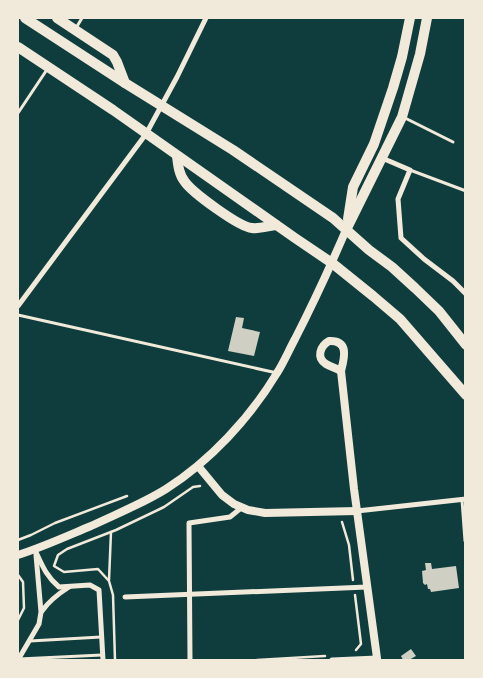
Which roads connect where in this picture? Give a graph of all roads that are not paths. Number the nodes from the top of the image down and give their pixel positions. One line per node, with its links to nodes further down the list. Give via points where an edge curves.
1 (25, 18): 10 (main road)
2 (56, 18): 7 (main road)
3 (82, 18): 7 (lane)
4 (206, 18): 11 (street)
5 (410, 18): 21 (main road, via 385,115 353,187)
6 (428, 18): 13 (main road)
7 (75, 30): 10 (main road, via 113,55)
8 (18, 47): 9 (main road)
9 (48, 68): 12 (lane); 14 (main road)
10 (125, 83): 11 (main road)
11 (162, 107): 14 (street); 21 (main road, via 306,198)
12 (18, 113)
13 (402, 117): 15 (lane); 17 (main road)
14 (146, 134): 16 (main road); 24 (street)
15 (453, 142)
16 (177, 156): 20 (main road); 20 (main road, via 185,182 235,221 253,228)
17 (381, 158): 18 (street); 21 (main road)
18 (410, 170): 19 (lane); 23 (street, via 398,199 401,238)
19 (466, 191)
20 (276, 225): 22 (main road)
21 (346, 230): 22 (street); 26 (main road, via 392,266 439,311)
22 (332, 263): 28 (street); 29 (main road, via 400,319)
23 (466, 294)
24 (18, 306)
25 (18, 315): 28 (lane)
26 (466, 345)
27 (341, 372): 33 (street)
28 (277, 373): 30 (street, via 236,430)
29 (466, 395)
30 (198, 466): 32 (street, via 222,495); 35 (street, via 150,499)
31 (464, 499): 33 (street); 34 (lane)
32 (241, 508): 33 (street, via 265,513); 39 (street, via 230,517 189,523)
33 (357, 511): 38 (street)
34 (465, 541)
35 (36, 550): 36 (street); 37 (street, via 52,580 59,587); 41 (street)
36 (18, 555)
37 (70, 586): 41 (street); 42 (street, via 90,584 99,590)
38 (367, 587): 39 (street); 45 (street)
39 (189, 594): 40 (street); 47 (street)
40 (125, 597)
41 (42, 612): 43 (street)
42 (102, 637): 43 (lane); 44 (street)
43 (30, 641): 46 (street)
44 (103, 658): 46 (lane)
45 (377, 659): 48 (street)
46 (18, 660)
47 (190, 660)
48 (332, 660)

